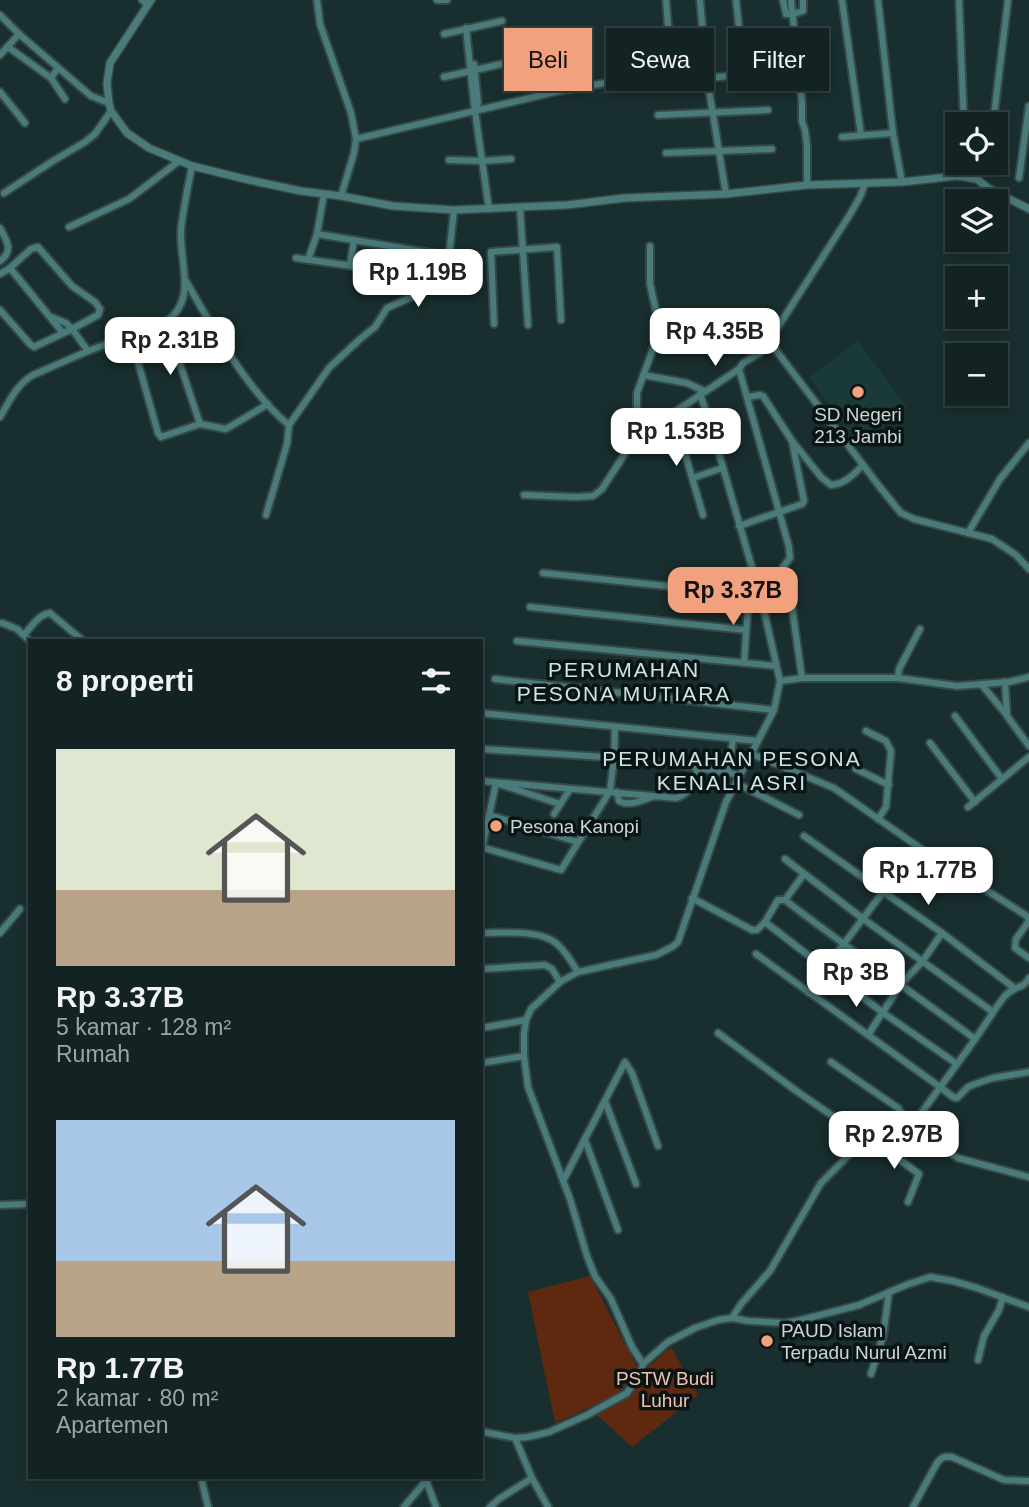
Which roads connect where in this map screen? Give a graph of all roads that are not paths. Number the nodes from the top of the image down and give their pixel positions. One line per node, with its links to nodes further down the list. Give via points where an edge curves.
1 (317, 0): 47 (street, via 320,24)
2 (437, 0): 3 (street)
3 (447, 0)
4 (666, 0): 19 (street)
5 (700, 0): 20 (street)
6 (736, 0): 21 (street)
7 (783, 0): 15 (street, via 786,14)
8 (792, 0): 15 (street)
9 (803, 0): 15 (street, via 803,11)
10 (842, 0): 45 (street)
11 (878, 0): 44 (street)
12 (959, 0): 39 (street)
13 (1008, 0): 40 (street)
14 (147, 2): 36 (street, via 110,63)
15 (793, 14): 60 (street)
16 (0, 15): 22 (street)
17 (502, 21): 18 (street)
18 (468, 28): 23 (street); 28 (street)
19 (668, 28)
20 (703, 28)
21 (739, 28)
22 (19, 34): 24 (street); 27 (street)
23 (443, 34)
24 (8, 47): 25 (street); 30 (street)
25 (0, 55)
26 (504, 63): 28 (street)
27 (58, 68): 30 (street); 36 (street)
28 (473, 71): 29 (street); 38 (street)
29 (444, 77)
30 (51, 78): 34 (street)
31 (606, 83): 38 (street)
32 (709, 91): 41 (street)
33 (0, 92): 43 (street)
34 (65, 99)
35 (1029, 106): 57 (street)
36 (110, 107): 53 (street, via 127,133); 61 (street, via 95,134)
37 (768, 110): 41 (street)
38 (476, 111): 47 (street); 54 (street)
39 (964, 112)
40 (994, 112)
41 (713, 113): 42 (street); 49 (street)
42 (658, 115)
43 (25, 122)
44 (893, 133): 45 (street); 58 (street)
45 (861, 135): 46 (street)
46 (842, 137)
47 (356, 139): 64 (street)
48 (772, 149): 49 (street)
49 (718, 151): 50 (street); 63 (street)
50 (666, 153)
51 (511, 159): 54 (street)
52 (449, 160): 54 (street)
53 (179, 161): 55 (street); 69 (street, via 129,199)
54 (483, 161): 66 (street)
55 (192, 166): 62 (street); 83 (street, via 181,231)
56 (966, 177): 58 (street); 67 (street)
57 (1020, 178)
58 (902, 182): 59 (street)
59 (865, 184): 60 (street); 93 (street)
60 (807, 185): 63 (street)
61 (4, 194)
62 (324, 194): 64 (street); 71 (street)
63 (726, 194): 65 (street)
64 (341, 196): 68 (street)
65 (520, 208): 66 (street); 74 (street)
66 (489, 209): 68 (street)
67 (1029, 209)
68 (454, 211): 75 (street)
69 (69, 227)
70 (0, 228): 78 (street, via 9,250)
71 (317, 234): 72 (street); 77 (street)
72 (354, 240): 75 (street); 79 (street)
73 (650, 246): 96 (street, via 650,284 659,325)
74 (523, 250): 86 (street, via 557,247); 88 (street, via 491,252); 89 (street)
75 (450, 256): 82 (street)
76 (296, 258): 77 (street)
77 (308, 260): 79 (street)
78 (0, 261)
79 (350, 266): 82 (street)
80 (10, 268): 81 (street); 85 (street); 90 (street, via 38,247 72,286 95,302 98,315)
81 (0, 274)
82 (426, 280): 103 (street, via 412,297 387,308 375,327 329,368)
83 (186, 281): 87 (street, via 180,308); 99 (street, via 221,341)
84 (0, 310): 91 (street, via 34,346)
85 (51, 317): 90 (street); 91 (street)
86 (561, 320)
87 (166, 322): 92 (street); 102 (street)
88 (494, 324)
89 (528, 325)
90 (72, 329): 91 (street); 94 (street)
91 (63, 333)
92 (130, 334): 94 (street); 102 (street, via 159,435)
93 (769, 341): 95 (street); 107 (street)
94 (88, 351): 101 (street, via 24,380)
95 (739, 369): 97 (street); 98 (street)
96 (643, 374): 97 (street, via 687,383); 104 (street, via 637,393)
97 (702, 393): 100 (street); 108 (street)
98 (747, 397): 105 (street, via 763,396); 111 (street)
99 (268, 404): 102 (street, via 226,429); 103 (street)
100 (673, 413): 104 (street); 109 (street)
101 (0, 418)
102 (200, 424)
103 (289, 425): 112 (street)
104 (642, 437): 110 (street, via 593,496)
105 (792, 441): 107 (street, via 831,485 845,482); 111 (street, via 804,501)
106 (1029, 443): 115 (street, via 1000,479)
107 (863, 465): 115 (street, via 901,513)
108 (722, 468): 109 (street); 114 (street)
109 (693, 478): 113 (street)
110 (524, 495)
111 (779, 512): 114 (street); 116 (street, via 790,558)
112 (266, 515)
113 (703, 515)
114 (739, 526): 119 (street, via 755,578)
115 (968, 533): 117 (street, via 992,539)
116 (783, 567)
117 (1029, 569)
118 (543, 573): 119 (street)
119 (752, 592): 120 (street); 123 (street)
120 (761, 600): 130 (street); 132 (street, via 784,594 791,600)
121 (530, 607): 123 (street)
122 (1, 621): 125 (street)
123 (746, 629): 129 (street)
124 (920, 629): 133 (street)
125 (24, 635): 126 (street); 127 (street, via 50,613)
126 (28, 639)
127 (81, 639)
128 (517, 641): 129 (street)
129 (744, 663): 130 (street)
130 (776, 666): 135 (street)
131 (1029, 677): 136 (street)
132 (802, 678): 133 (street); 135 (street)
133 (898, 678): 137 (street)
134 (495, 679): 138 (street)
135 (780, 681): 138 (street)
136 (1005, 682): 137 (street); 141 (street)
137 (981, 684): 141 (street)
138 (774, 710): 145 (street)
139 (483, 713): 142 (street)
140 (955, 716): 156 (street)
141 (1007, 716): 147 (street)
142 (615, 727): 144 (street); 151 (street)
143 (866, 731): 160 (street, via 886,741 891,751)
144 (733, 738): 145 (street); 154 (street)
145 (758, 741): 149 (street)
146 (930, 743): 164 (street)
147 (1029, 746)
148 (483, 749): 151 (street)
149 (751, 754): 155 (street); 170 (street, via 834,788)
150 (1029, 757): 156 (street)
151 (614, 758): 152 (street); 162 (street)
152 (698, 768): 154 (street); 163 (street, via 683,797)
153 (856, 769): 160 (street)
154 (729, 773): 155 (street)
155 (740, 775): 159 (street)
156 (1002, 779): 164 (street)
157 (483, 781): 158 (street)
158 (496, 783): 161 (street); 165 (street); 169 (street)
159 (736, 783): 168 (street); 178 (street)
160 (889, 785): 170 (street, via 886,807)
161 (570, 789): 162 (street); 165 (street)
162 (614, 792): 163 (street); 163 (street, via 624,804); 172 (street)
163 (654, 796)
164 (975, 802): 166 (street)
165 (560, 804): 167 (street)
166 (968, 807)
167 (554, 814)
168 (799, 815)
169 (489, 816): 172 (street); 173 (street)
170 (878, 819): 188 (street, via 1027,916 1029,920 1014,943)
171 (804, 836): 177 (street)
172 (578, 842): 174 (street, via 559,870)
173 (483, 843)
174 (483, 847)
175 (785, 859): 176 (street)
176 (804, 874): 179 (street); 181 (street)
177 (883, 892): 181 (street); 185 (street)
178 (692, 898): 182 (street, via 752,930); 192 (street, via 678,942 672,947 656,955)
179 (785, 900): 182 (street, via 778,900); 186 (street)
180 (20, 909): 183 (street)
181 (862, 918): 186 (street); 189 (street)
182 (765, 922): 191 (street)
183 (0, 933)
184 (483, 933): 192 (street, via 550,939)
185 (942, 933): 189 (street); 196 (street)
186 (843, 945): 191 (street); 195 (street)
187 (756, 954): 197 (street)
188 (1029, 958)
189 (922, 962): 195 (street); 199 (street)
190 (483, 969): 194 (street, via 545,965)
191 (826, 970): 197 (street); 198 (street)
192 (578, 972): 194 (street)
193 (1029, 978): 196 (street, via 1026,984)
194 (560, 982): 200 (street, via 531,1009)
195 (901, 984): 198 (street); 204 (street)
196 (1013, 987): 199 (street)
197 (809, 993): 203 (street)
198 (882, 1012): 203 (street); 208 (street)
199 (993, 1012): 204 (street)
200 (526, 1020): 201 (street); 205 (street)
201 (483, 1028)
202 (718, 1033): 214 (street)
203 (868, 1035): 210 (street)
204 (975, 1039): 208 (street)
205 (524, 1056): 207 (street); 219 (street, via 528,1087)
206 (831, 1062): 212 (street, via 898,1108)
207 (483, 1063)
208 (957, 1063): 210 (street)
209 (1029, 1072): 210 (street, via 975,1084 957,1098)
210 (940, 1087): 213 (street)
211 (605, 1101): 215 (street); 217 (street, via 625,1062); 220 (street)
212 (901, 1121): 213 (street); 216 (street)
213 (912, 1126): 218 (street, via 958,1158)
214 (866, 1139): 216 (street); 228 (street, via 821,1183 770,1270)
215 (585, 1140): 219 (street); 224 (street)
216 (876, 1142): 221 (street, via 919,1174)
217 (658, 1146)
218 (1029, 1177)
219 (564, 1181): 230 (street, via 595,1276)
220 (636, 1184)
221 (908, 1202)
222 (28, 1204): 223 (street)
223 (0, 1205)
224 (618, 1230)
225 (889, 1292): 226 (street, via 934,1277); 228 (street, via 859,1305 786,1323); 231 (street, via 883,1336)
226 (1003, 1297): 227 (street); 229 (street)
227 (1029, 1307)
228 (732, 1318): 230 (street, via 682,1333)
229 (978, 1360)
230 (643, 1364): 233 (street, via 626,1393 617,1399 549,1432)
231 (871, 1374)
232 (483, 1431): 233 (street)
233 (515, 1438): 234 (street)
234 (532, 1478): 242 (street); 243 (street)
235 (201, 1479): 239 (street)
236 (426, 1479): 240 (street)
237 (427, 1479): 241 (street)
238 (1029, 1481): 244 (street, via 1004,1480 945,1456)
239 (208, 1507)
240 (404, 1507)
241 (436, 1507)
242 (490, 1507)
243 (548, 1507)
244 (913, 1507)

